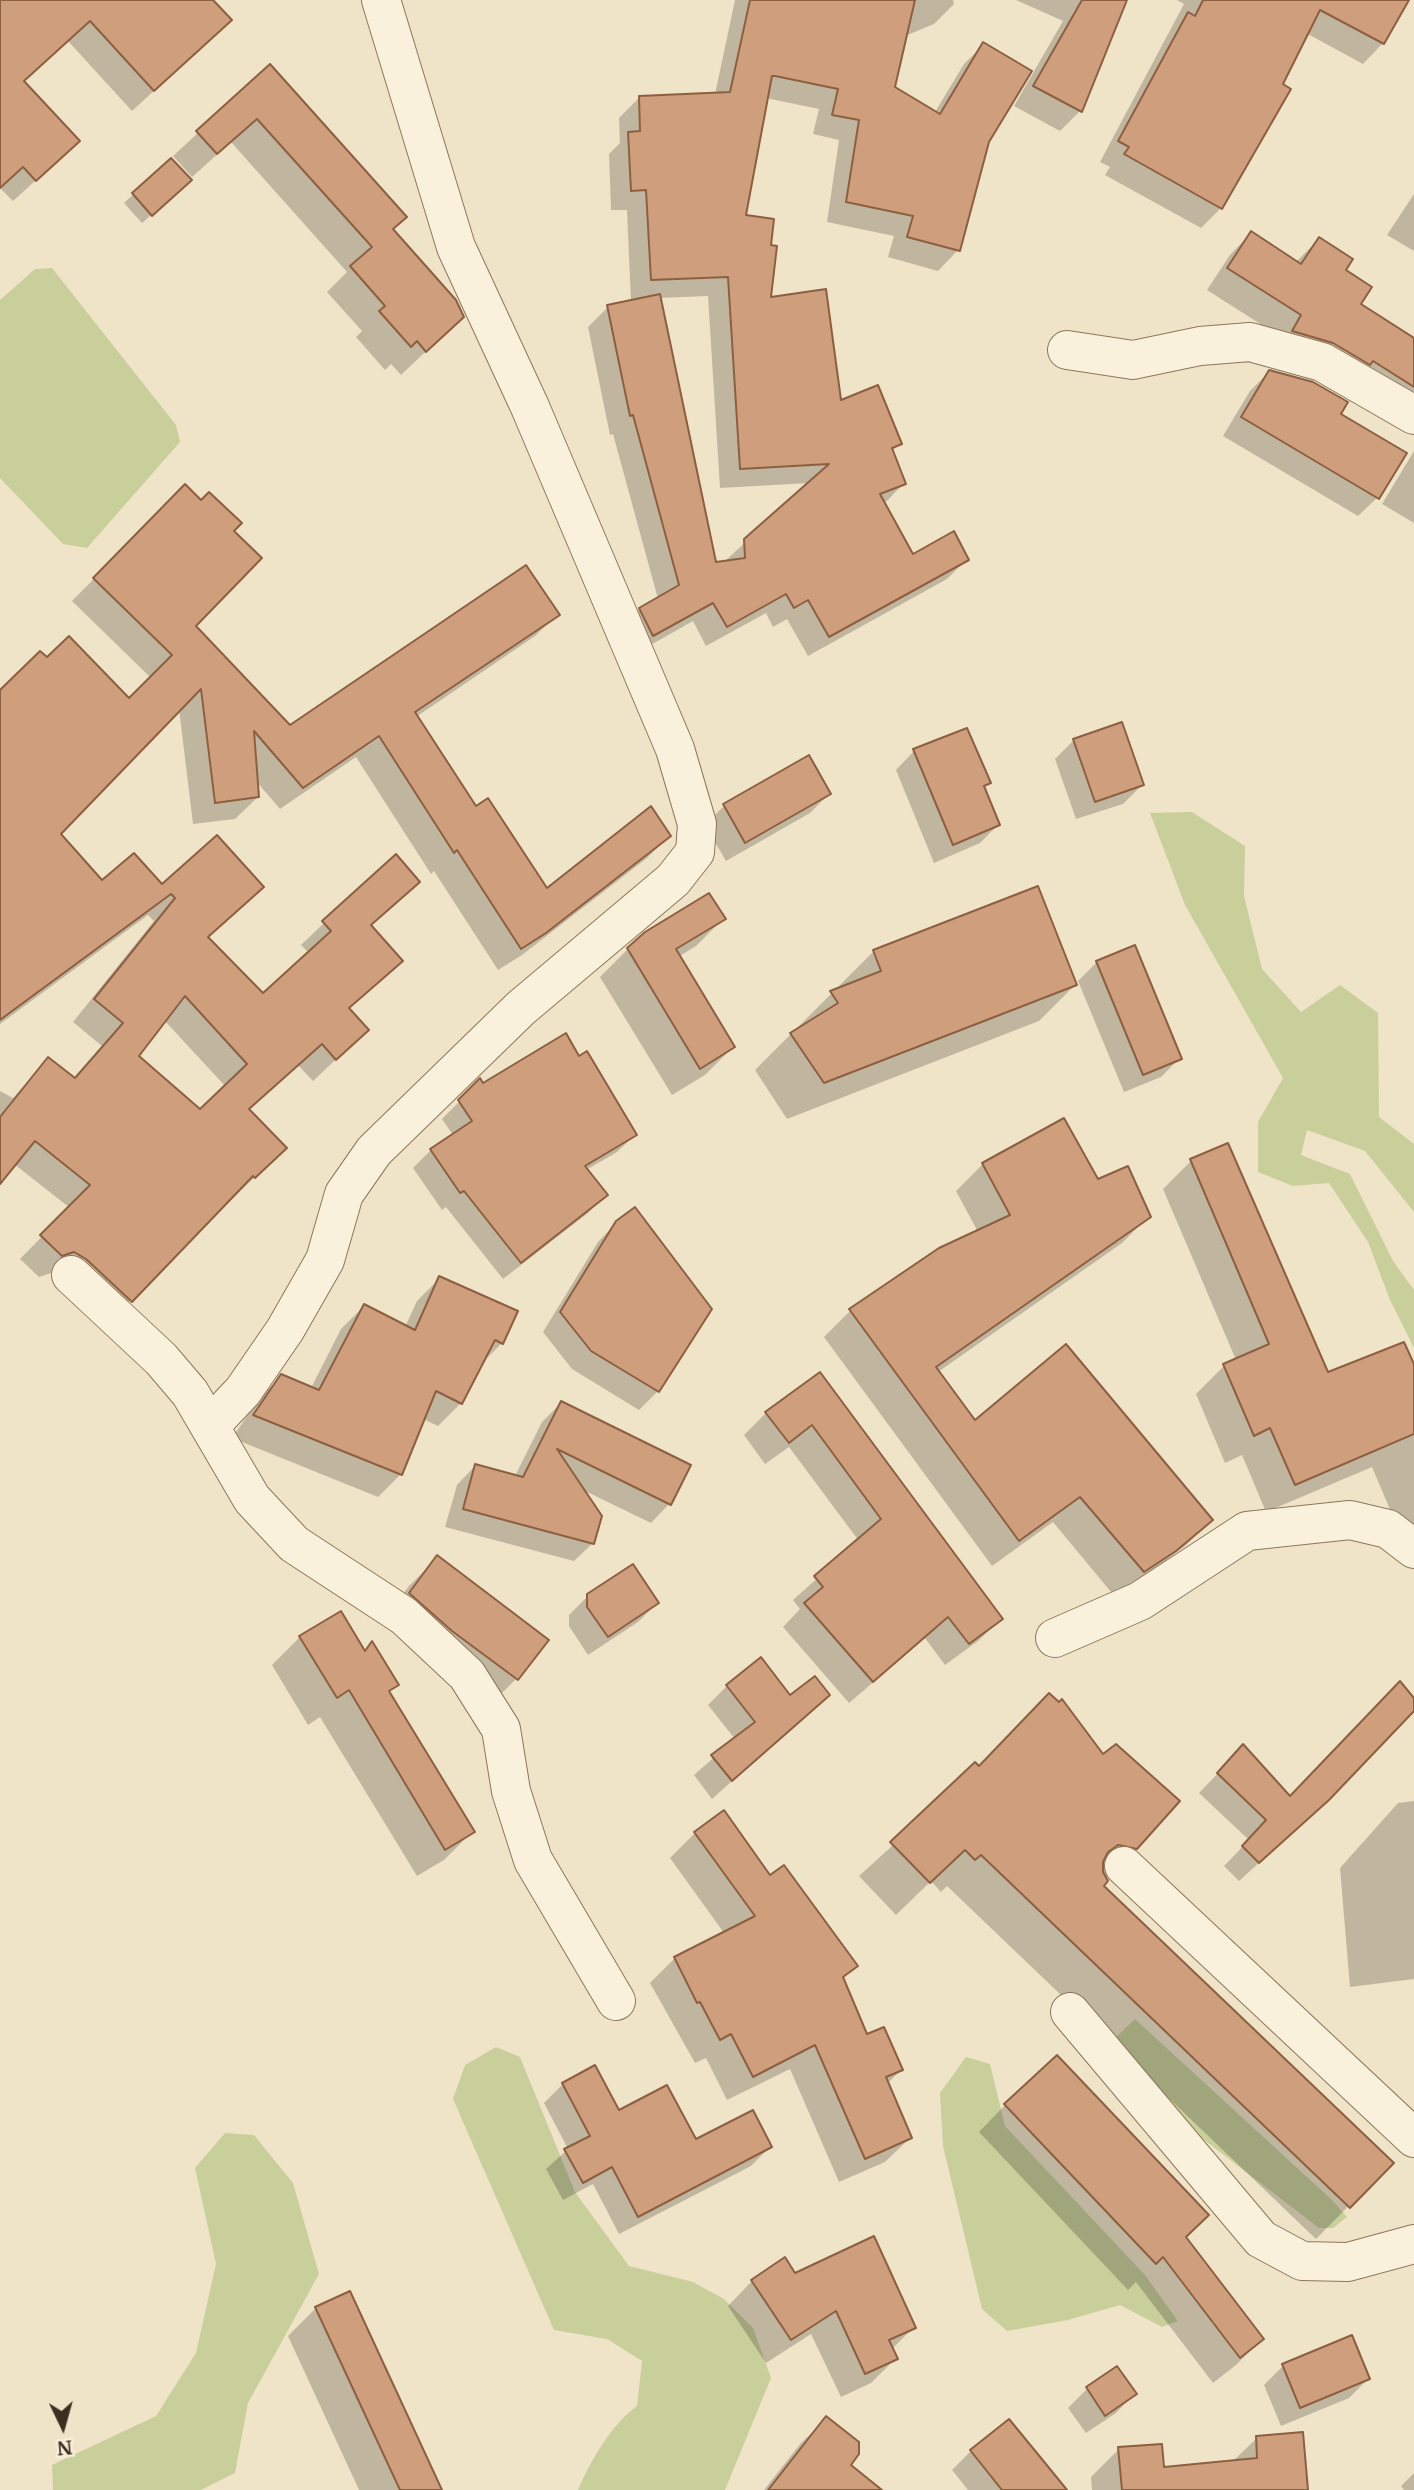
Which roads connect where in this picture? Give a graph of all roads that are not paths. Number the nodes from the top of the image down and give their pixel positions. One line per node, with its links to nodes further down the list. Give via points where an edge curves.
1 (382, 0): 5 (street, via 456,247 530,407 675,749 697,824 695,852 673,880 521,1008 374,1151 344,1194 325,1260 285,1330 243,1391)
2 (1067, 350): 3 (street, via 1133,360 1200,346 1250,342 1322,362)
3 (1414, 415)
4 (71, 1275): 5 (street, via 161,1359)
5 (210, 1426): 9 (street, via 252,1499 294,1544 404,1616 467,1675 501,1729 511,1791 533,1860)
6 (1414, 1549): 7 (street, via 1388,1529 1350,1520 1247,1531 1140,1601)
7 (1055, 1638)
8 (1124, 1866): 11 (street)
9 (616, 2001)
10 (1070, 2012): 12 (street, via 1261,2239 1302,2261 1348,2262)
11 (1414, 2138)
12 (1414, 2244)

